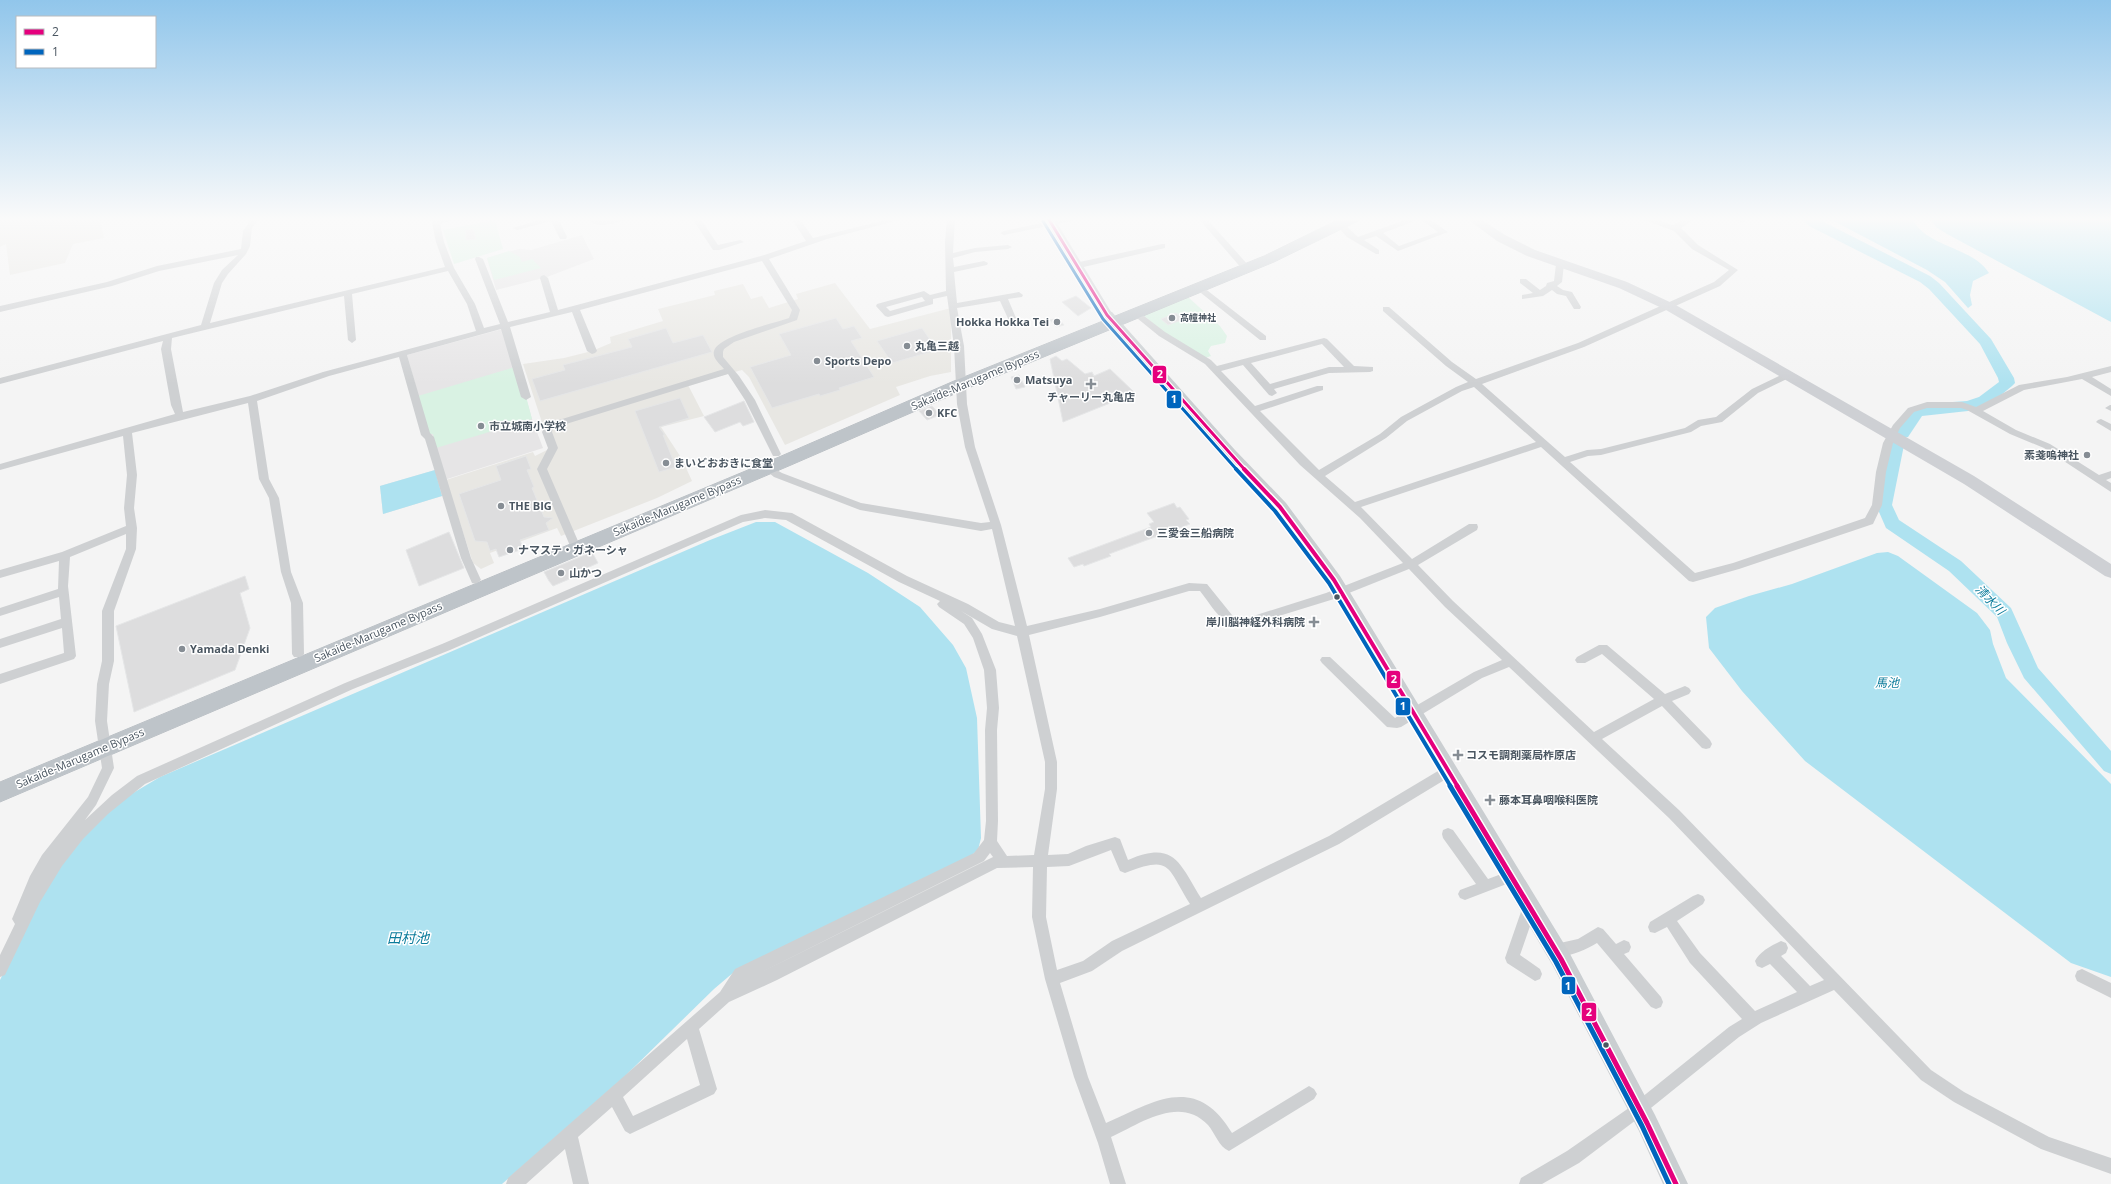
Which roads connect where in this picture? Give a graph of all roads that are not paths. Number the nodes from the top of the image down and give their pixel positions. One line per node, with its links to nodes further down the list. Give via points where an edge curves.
1 (143, 273): 30 (street, via 109,284)
2 (224, 273): 37 (street)
3 (428, 273): 19 (street)
4 (453, 273): 38 (street, via 471,304)
5 (485, 273): 36 (street)
6 (710, 273): 29 (street, via 614,300)
7 (773, 273): 48 (street, via 796,314 793,320 787,323 725,343 718,352)
8 (950, 273): 20 (street)
9 (1080, 273): 34 (street)
10 (1221, 273): 34 (highway, Sakaide-Marugame Bypass)
11 (1225, 273): 18 (highway, Sakaide-Marugame Bypass)
12 (1559, 273): 17 (street, via 1558,282)
13 (1588, 273): 27 (street, via 1623,285)
14 (1730, 273): 27 (street, via 1717,284)
15 (544, 278): 33 (street)
16 (1524, 281): 21 (street)
17 (1550, 285): 21 (street); 28 (street, via 1568,294)
18 (1199, 287): 32 (highway, Sakaide-Marugame Bypass); 40 (street)
19 (348, 292): 37 (street); 41 (street)
20 (951, 293): 25 (street); 26 (street)
21 (1540, 294): 24 (street)
22 (1019, 295): 23 (street)
23 (1003, 297): 26 (street); 35 (street)
24 (1525, 297)
25 (928, 298): 25 (street, via 924,294 880,306 888,314 930,302)
26 (952, 306): 53 (street, via 959,346)
27 (1670, 306): 50 (street); 54 (street, via 1561,353)
28 (1577, 307)
29 (575, 308): 33 (street); 42 (street)
30 (0, 309)
31 (1386, 309): 54 (street, via 1449,364)
32 (1135, 312): 34 (highway, Sakaide-Marugame Bypass); 49 (street, via 1162,334 1208,362)
33 (555, 313): 36 (street)
34 (1110, 319): 53 (highway, Sakaide-Marugame Bypass); 88 (main road, via 1280,507)
35 (1015, 325)
36 (505, 326): 38 (street); 58 (street)
37 (205, 327): 39 (street)
38 (481, 332): 43 (street)
39 (168, 336): 52 (street); 63 (street, via 166,349)
40 (1263, 338)
41 (352, 340)
42 (592, 351)
43 (402, 353): 59 (street, via 298,382); 86 (street, via 466,558)
44 (1245, 362): 45 (street, via 1324,341); 49 (street); 55 (street)
45 (1351, 369): 46 (street); 55 (street, via 1329,370)
46 (1370, 369)
47 (2111, 369): 51 (street)
48 (730, 370): 69 (street, via 750,400); 80 (street, via 549,426 547,432 553,448 542,469)
49 (1216, 370): 62 (street)
50 (1788, 375): 67 (street); 70 (street, via 1756,391 1719,420 1698,423 1680,432)
51 (2084, 376): 57 (street); 61 (street, via 2022,386)
52 (0, 381)
53 (960, 381): 69 (highway, Sakaide-Marugame Bypass); 77 (street, via 970,447)
54 (1475, 383): 68 (street); 73 (street, via 1404,419 1383,436)
55 (1268, 388): 60 (street)
56 (1320, 388): 60 (street)
57 (2111, 393)
58 (526, 397)
59 (252, 399): 63 (street); 93 (street, via 264,479 274,498 286,572 297,603)
60 (1278, 401): 62 (street)
61 (1969, 408): 67 (street, via 1945,404 1916,407 1901,421); 74 (street, via 2013,432 2047,446)
62 (1253, 410): 73 (street)
63 (180, 416): 66 (street)
64 (2101, 422): 65 (street)
65 (2111, 428)
66 (127, 432): 71 (street); 79 (street, via 132,475 129,508)
67 (1893, 435): 70 (street, via 1888,443 1881,472 1877,505 1869,521 1693,578); 83 (street, via 1969,480)
68 (1543, 443): 70 (street); 76 (street)
69 (772, 461): 77 (street, via 778,475 860,506 981,527); 80 (highway, Sakaide-Marugame Bypass)
70 (1563, 461)
71 (0, 467)
72 (2111, 474): 74 (street)
73 (1319, 475): 76 (street)
74 (2098, 480): 75 (street)
75 (2111, 488)
76 (1353, 506): 82 (street)
77 (996, 525): 91 (street)
78 (1473, 527): 82 (street)
79 (132, 528): 81 (street); 102 (street, via 131,549 108,611 108,661 102,702)
80 (574, 544): 86 (highway, Sakaide-Marugame Bypass); 102 (highway, Sakaide-Marugame Bypass)
81 (65, 555): 84 (street); 87 (street)
82 (1412, 564): 88 (street); 96 (street)
83 (2111, 572)
84 (0, 574)
85 (903, 579): 91 (street, via 964,607 996,626); 108 (street, via 968,621 978,637 990,670 994,708 991,730); 119 (street, via 788,516 765,514 741,519 350,686 141,780 123,792 72,845 50,874)
86 (476, 580): 93 (highway, Sakaide-Marugame Bypass)
87 (63, 591): 89 (street); 90 (street)
88 (1341, 592): 91 (street, via 1250,621 1236,622 1228,618 1203,587 1189,587 1100,614); 100 (main road)
89 (0, 612)
90 (66, 622): 92 (street); 97 (street, via 70,656)
91 (1021, 632): 110 (street, via 1051,762 1051,789)
92 (0, 644)
93 (298, 654): 102 (highway, Sakaide-Marugame Bypass)
94 (1326, 660): 100 (street, via 1391,723 1397,723)
95 (1581, 660): 99 (street, via 1603,648)
96 (1510, 662): 100 (street, via 1478,675); 101 (street)
97 (0, 679)
98 (1685, 691): 99 (street)
99 (1663, 700): 101 (street); 103 (street)
100 (1413, 714): 104 (main road)
101 (1594, 738): 126 (street, via 1674,814)
102 (104, 742): 105 (highway, Sakaide-Marugame Bypass); 106 (highway, Sakaide-Marugame Bypass); 119 (street, via 108,762 104,780 92,801 47,859 35,880 18,924)
103 (1706, 744)
104 (1448, 772): 111 (main road); 115 (street, via 1339,837)
105 (0, 779)
106 (0, 792)
107 (1448, 834): 112 (street)
108 (990, 842): 109 (street); 129 (street, via 979,857 740,974)
109 (1003, 861): 110 (street); 129 (street, via 996,862)
110 (1040, 862): 115 (street, via 1069,860 1115,843 1125,867 1155,857 1164,857 1171,862); 125 (street, via 1039,917)
111 (1512, 876): 112 (street); 116 (main road)
112 (1485, 886): 113 (street)
113 (1465, 894)
114 (1698, 900): 117 (street)
115 (1199, 906): 125 (street, via 1117,946 1087,966)
116 (1530, 906): 120 (main road); 123 (street, via 1512,958)
117 (1669, 918): 118 (street); 131 (street, via 1675,932 1691,953)
118 (1655, 927)
119 (17, 935): 122 (street)
120 (1556, 950): 130 (street, via 1581,945 1598,934 1619,950); 135 (main road)
121 (1771, 955): 128 (street)
122 (0, 970)
123 (1535, 974)
124 (2082, 976): 127 (street)
125 (1052, 979): 136 (street, via 1081,1077)
126 (1835, 982): 128 (street); 138 (street, via 1926,1075 1959,1097 2046,1144)
127 (2111, 991)
128 (1808, 994): 131 (street)
129 (724, 997): 132 (street)
130 (1656, 1002)
131 (1753, 1020): 135 (street, via 1734,1032)
132 (691, 1027): 134 (street); 134 (street, via 708,1089 630,1126 620,1105)
133 (1309, 1094): 136 (street, via 1229,1143 1206,1112 1179,1103)
134 (613, 1098): 137 (street)
135 (1639, 1108): 142 (street, via 1573,1158); 143 (main road)
136 (1102, 1133): 141 (street)
137 (570, 1135): 139 (street); 140 (street)
138 (2111, 1166)
139 (514, 1184)
140 (581, 1184)
141 (1118, 1184)
142 (1527, 1184)
143 (1676, 1184)

